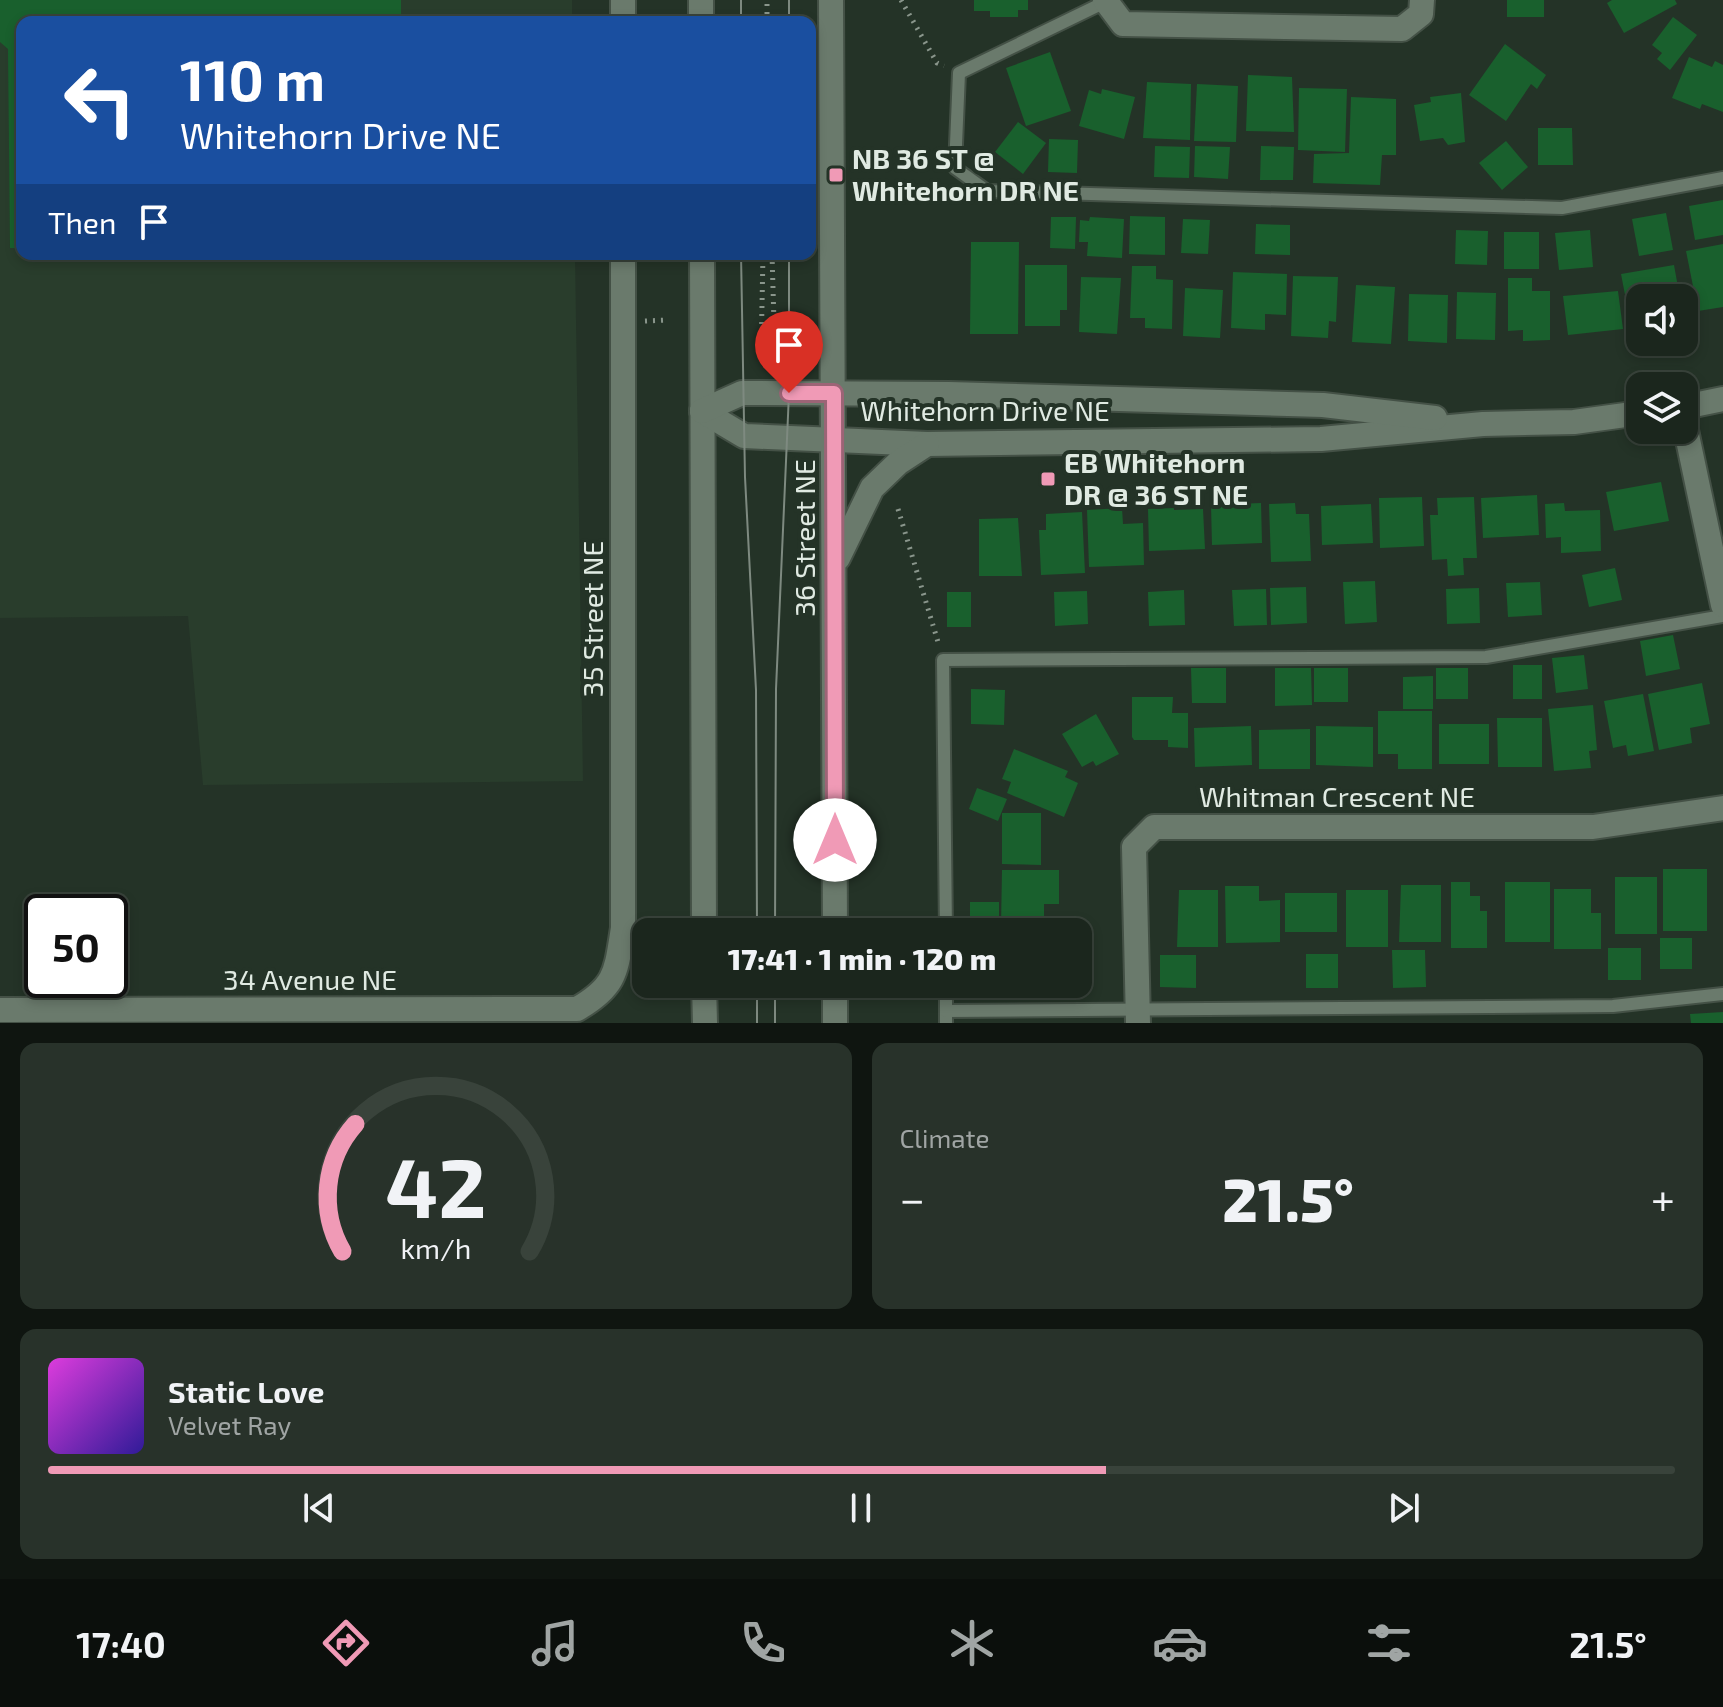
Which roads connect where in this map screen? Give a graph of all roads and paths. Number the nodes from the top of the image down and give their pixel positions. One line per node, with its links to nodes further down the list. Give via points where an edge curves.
1 (831, 0): 15 (street, 36 Street NE)
2 (901, 0): 5 (path, via 937,63)
3 (1422, 0): 4 (street, via 1421,14 1402,29 1123,24)
4 (1105, 1): 5 (lane)
5 (959, 73): 6 (lane, via 955,168 987,191 1562,208)
6 (1723, 178)
7 (623, 260): 33 (street, 35 Street NE, via 623,928)
8 (702, 260): 18 (street)
9 (763, 260): 13 (path)
10 (772, 260): 14 (path)
11 (668, 320): 12 (path)
12 (649, 321)
13 (761, 356)
14 (775, 356)
15 (834, 393): 18 (street, Whitehorn Drive NE, via 742,393); 20 (street, Whitehorn Drive NE, via 1323,405); 21 (street, 36 Street NE)
16 (1723, 399): 17 (street)
17 (1698, 404)
18 (702, 411): 21 (street, Whitehorn Drive NE, via 744,436); 30 (street)
19 (1626, 415): 20 (street, Whitehorn Drive NE)
20 (1483, 424): 22 (street, Whitehorn Drive NE, via 1321,439)
21 (834, 441): 22 (street, Whitehorn Drive NE); 25 (street, 36 Street NE)
22 (927, 444): 25 (street, via 872,488)
23 (1689, 444): 26 (street)
24 (898, 509): 28 (path)
25 (835, 564): 31 (street, 36 Street NE)
26 (1723, 605)
27 (1723, 616): 28 (lane, via 1486,657)
28 (943, 660): 32 (lane)
29 (1723, 808): 39 (street, Whitman Crescent NE, via 1593,827 1154,827 1134,847)
30 (704, 918)
31 (835, 918)
32 (946, 918)
33 (610, 983): 38 (street, 34 Avenue NE)
34 (1723, 994): 39 (lane, via 1613,1006)
35 (704, 998): 41 (street)
36 (835, 998): 42 (street)
37 (0, 1010): 38 (street, 34 Avenue NE)
38 (577, 1016)
39 (1138, 1016): 40 (lane)
40 (946, 1017)
41 (705, 1023)
42 (835, 1023)

